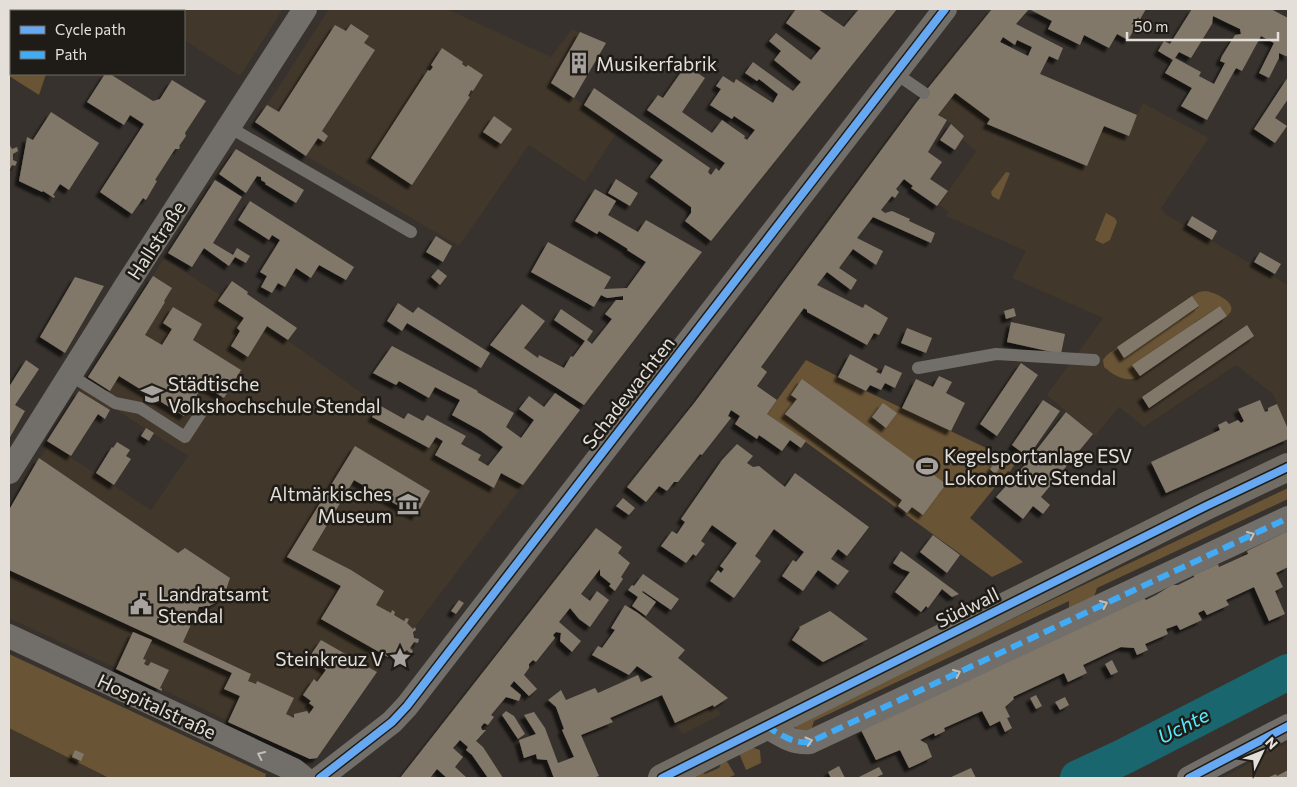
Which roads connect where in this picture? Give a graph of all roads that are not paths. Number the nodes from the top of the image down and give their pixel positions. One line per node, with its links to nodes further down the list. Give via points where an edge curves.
1 (306, 9): 5 (street, Hallstraße)
2 (945, 9): 3 (street, Schadewachten)
3 (895, 73): 4 (lane); 17 (street, Schadewachten, via 407,706)
4 (924, 93)
5 (229, 127): 6 (lane); 9 (street, Hallstraße)
6 (411, 232)
7 (1094, 360): 8 (lane, via 996,354)
8 (918, 368)
9 (70, 375): 10 (lane, via 115,403 140,408 185,437); 12 (street, Hallstraße)
10 (202, 411)
11 (1288, 468): 15 (main road, Südwall)
12 (9, 472)
13 (1288, 518): 15 (street, one-way to 13, via 791,741 810,742)
14 (9, 636): 18 (street, Hospitalstraße, one-way to 14, via 294,770)
15 (766, 726): 19 (main road, Südwall)
16 (1288, 726): 20 (street)
17 (329, 776)
18 (304, 778)
19 (662, 778)
20 (1189, 778)

